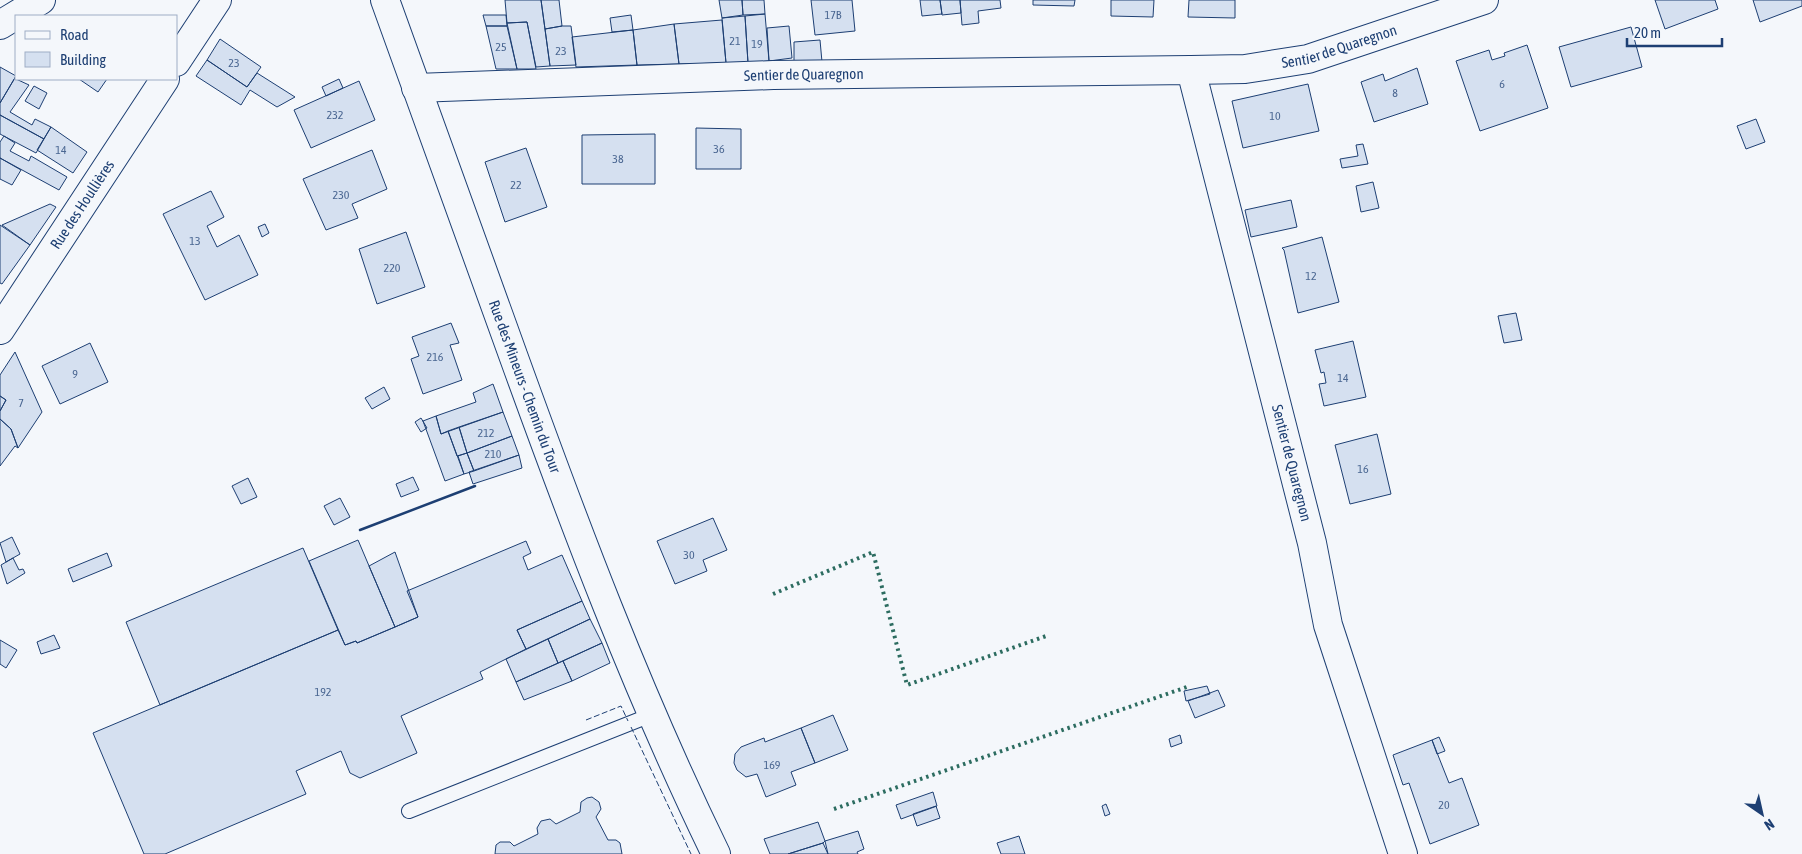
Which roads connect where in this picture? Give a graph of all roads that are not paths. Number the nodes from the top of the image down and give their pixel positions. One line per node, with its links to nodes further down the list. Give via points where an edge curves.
1 (40, 0): 5 (street)
2 (217, 0): 6 (street)
3 (385, 0): 9 (street, Rue des Mineurs - Chemin du Tour)
4 (1484, 0): 7 (street, Sentier de Quaregnon, via 1308,58 1245,69)
5 (0, 24)
6 (178, 59)
7 (1191, 70): 9 (street, Sentier de Quaregnon, via 773,75); 14 (street, Sentier de Quaregnon, via 1312,543 1328,625)
8 (164, 80): 10 (street, Rue des Houllières)
9 (416, 88): 11 (street, Rue des Mineurs - Chemin du Tour, via 561,489)
10 (0, 330)
11 (652, 715): 12 (lane); 13 (street, Rue des Mineurs - Chemin du Tour, via 674,769)
12 (409, 811)
13 (716, 854)
14 (1404, 854)

